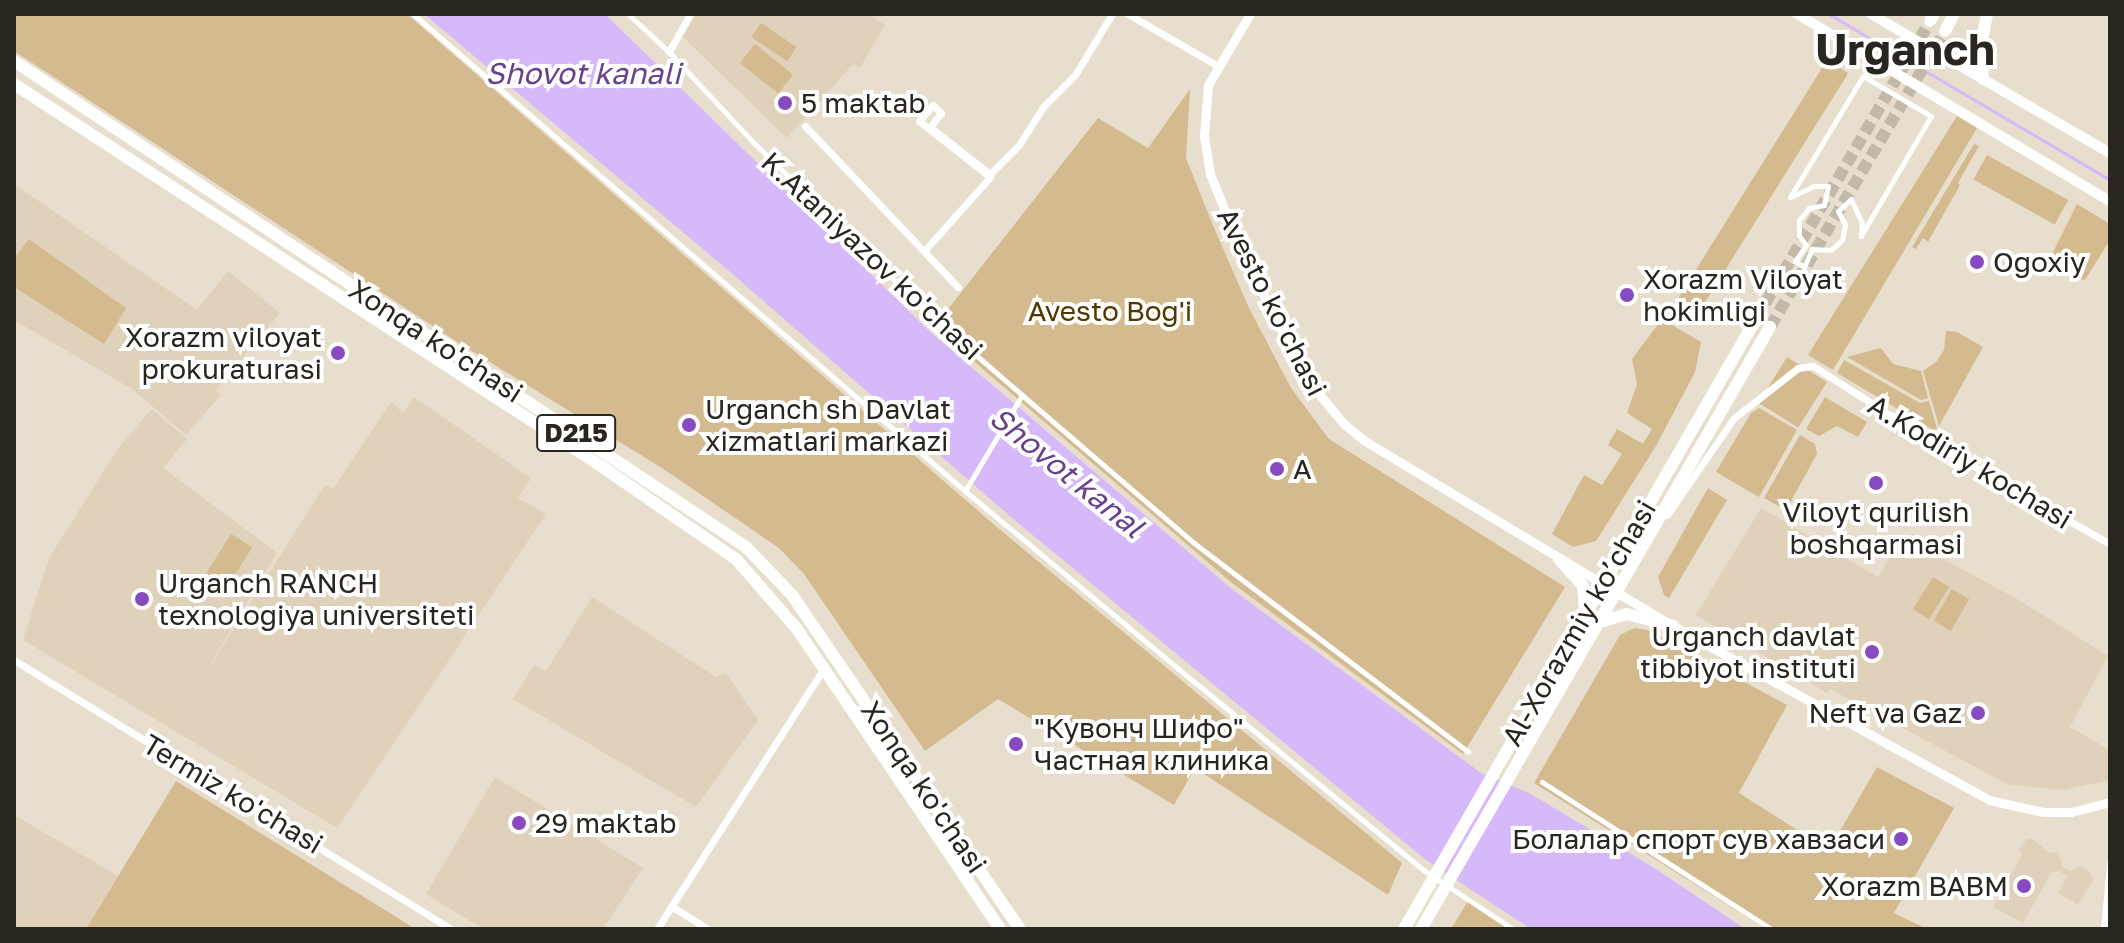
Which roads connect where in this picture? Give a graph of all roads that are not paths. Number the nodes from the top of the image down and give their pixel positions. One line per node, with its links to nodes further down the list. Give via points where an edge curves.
1 (413, 14): 30 (street)
2 (628, 14): 12 (street, K.Ataniyazov ko'chasi)
3 (1112, 14): 22 (street, via 1075,75 990,174 930,127 941,113 933,105 919,121 990,177)
4 (1128, 14): 14 (street)
5 (1250, 14): 14 (street, Avesto ko'chasi)
6 (1797, 14): 20 (main road)
7 (1871, 14): 16 (main road)
8 (1954, 14): 11 (main road)
9 (1987, 14): 16 (main road, via 1981,45)
10 (686, 16): 12 (street)
11 (1945, 31)
12 (669, 52): 27 (street, K.Ataniyazov ko'chasi, via 762,152 932,317)
13 (14, 61): 21 (main road, Xonqa ko'chasi / D215)
14 (1218, 66): 33 (street, Avesto ko'chasi, via 1208,85 1205,109 1210,174 1309,384 1365,441)
15 (1863, 76): 15 (street, via 1790,197 1801,189 1828,186 1824,205 1809,208 1799,220 1799,236 1806,245 1795,261 1804,267 1812,249 1831,250 1842,240 1845,225 1838,211 1851,199 1862,223 1861,236 1931,116)
16 (1983, 79): 19 (main road)
17 (14, 84): 23 (main road, Xonqa ko'chasi / D215)
18 (805, 126): 22 (street)
19 (2110, 153)
20 (2110, 201)
21 (296, 250): 23 (main road); 28 (main road, Xonqa ko'chasi / D215)
22 (925, 250): 24 (street)
23 (288, 265): 29 (main road, Xonqa ko'chasi / D215)
24 (958, 287)
25 (1756, 319): 34 (main road, Al-Xorazmiy ko’chasi)
26 (1770, 327): 31 (main road, Al-Xorazmiy ko’chasi)
27 (1022, 395): 30 (street); 41 (street, K.Ataniyazov ko'chasi, via 1194,543)
28 (569, 429): 29 (main road); 43 (main road, Xonqa ko'chasi / D215, via 725,531 769,569)
29 (562, 440): 40 (main road, Xonqa ko'chasi / D215, via 736,559 779,604)
30 (965, 491): 55 (street, via 1418,866)
31 (1649, 534): 32 (street, A.Kodiriy kochasi, via 1680,500 1734,418 1798,368 1813,366 1950,453); 35 (main road, Al-Xorazmiy ko’chasi)
32 (2110, 544)
33 (1559, 559): 34 (street, Avesto ko'chasi); 36 (main road, via 1583,586)
34 (1602, 584): 35 (street, Avesto ko'chasi); 36 (main road, Al-Xorazmiy ko’chasi)
35 (1615, 592): 37 (main road, Al-Xorazmiy ko’chasi); 38 (street, Avesto ko'chasi)
36 (1585, 613): 48 (main road, Al-Xorazmiy ko’chasi)
37 (1597, 623): 38 (main road, via 1627,614); 54 (main road, Al-Xorazmiy ko’chasi)
38 (1673, 626): 44 (street, Avesto ko'chasi, via 1989,800 2043,812 2071,812)
39 (14, 660): 49 (street, Termiz ko'chasi)
40 (824, 667): 45 (main road, Xonqa ko'chasi / D215); 47 (street)
41 (1468, 752)
42 (1542, 782): 56 (street)
43 (929, 795): 45 (main road); 53 (main road, Xonqa ko'chasi / D215)
44 (2110, 802)
45 (916, 803): 52 (main road, Xonqa ko'chasi / D215)
46 (2110, 863): 57 (street)
47 (671, 906): 50 (street); 51 (street)
48 (1406, 927)
49 (451, 929)
50 (657, 929)
51 (708, 929)
52 (1000, 929)
53 (1020, 929)
54 (1421, 929)
55 (1513, 929)
56 (1771, 929)
57 (2104, 929)

